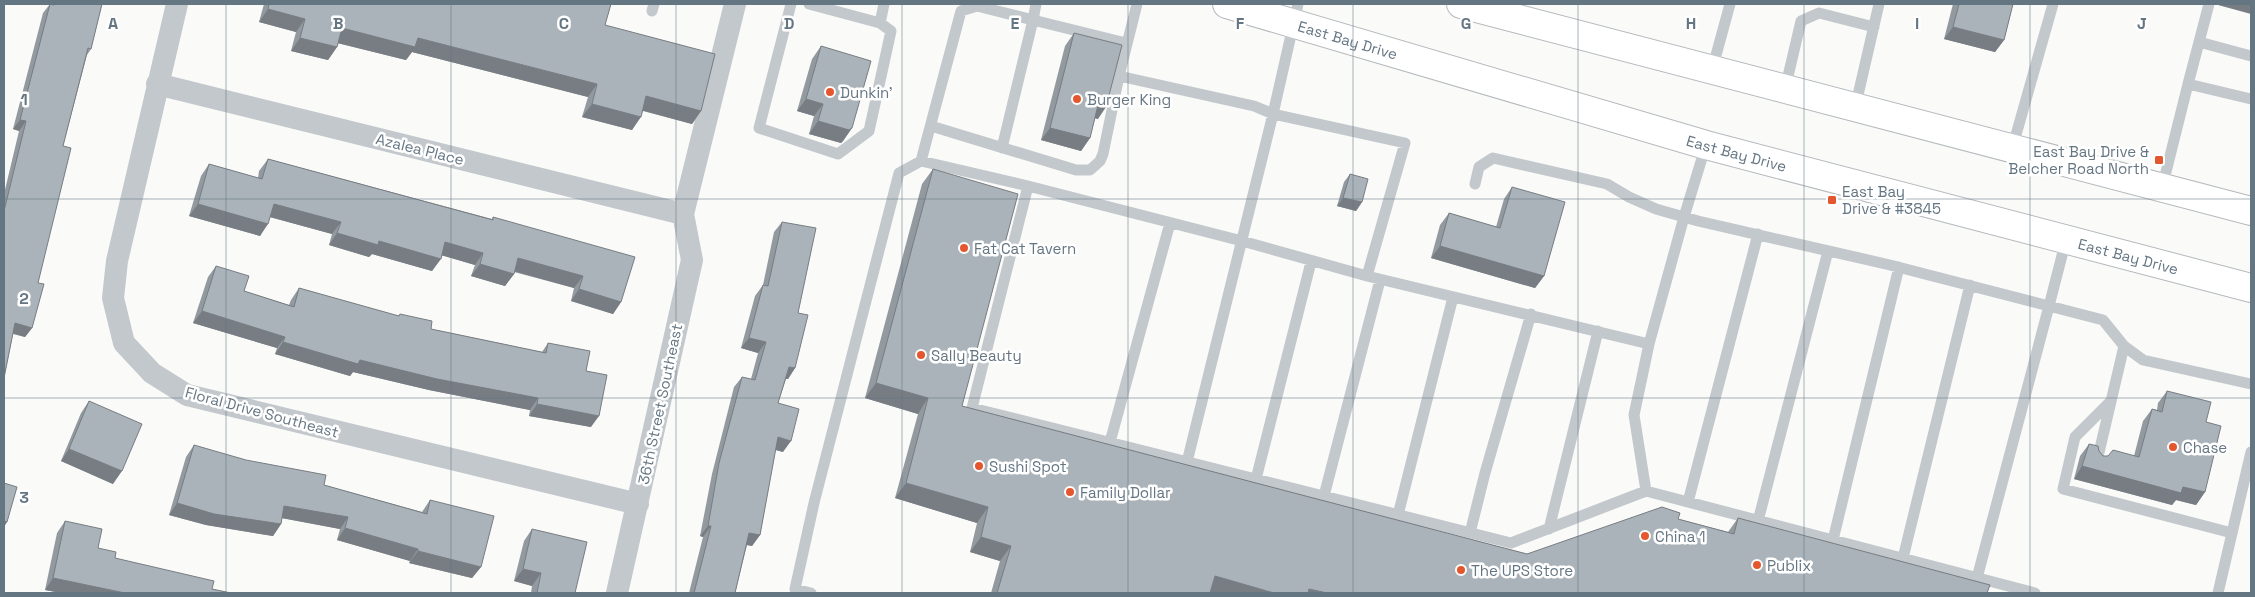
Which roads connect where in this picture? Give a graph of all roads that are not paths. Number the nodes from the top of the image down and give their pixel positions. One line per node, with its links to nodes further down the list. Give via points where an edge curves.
1 (177, 4): 24 (street, Floral Drive Southeast)
2 (735, 4): 39 (street)
3 (790, 4): 17 (lane, via 759,128 838,154 869,131 891,31)
4 (809, 4): 17 (lane)
5 (884, 4): 17 (lane)
6 (1036, 4): 16 (lane)
7 (1137, 4): 20 (lane)
8 (1227, 4): 15 (main road, East Bay Drive)
9 (1461, 4): 14 (main road)
10 (1730, 4): 22 (lane)
11 (1880, 4): 18 (lane)
12 (2053, 4): 33 (lane)
13 (2209, 4): 19 (lane)
14 (1499, 9): 22 (main road)
15 (1296, 13): 29 (lane); 31 (main road, East Bay Drive)
16 (1033, 20): 20 (lane); 30 (lane, via 977,6 962,11); 32 (lane)
17 (880, 23)
18 (1874, 27): 26 (lane, via 1819,13 1801,22); 28 (lane)
19 (2199, 42): 21 (lane); 25 (lane)
20 (1126, 43): 23 (lane)
21 (2251, 56)
22 (1712, 70): 26 (main road)
23 (1119, 76): 29 (lane, via 1254,106); 32 (lane, via 1103,154 1090,170 1076,170)
24 (157, 84): 39 (street, Azalea Place); 68 (street, Floral Drive Southeast, via 117,261 113,298 124,343 152,373 187,395)
25 (2188, 84): 27 (lane); 37 (lane)
26 (1785, 89): 28 (main road)
27 (2251, 99)
28 (1855, 108): 33 (main road)
29 (1273, 114): 44 (lane); 48 (lane, via 1404,143)
30 (931, 126): 32 (lane); 34 (lane)
31 (1706, 145): 40 (lane); 43 (main road, East Bay Drive)
32 (1002, 148)
33 (2012, 149): 37 (main road)
34 (922, 161): 36 (lane); 78 (lane, via 899,174 814,503 795,589)
35 (1475, 184): 40 (lane, via 1479,167 1492,158 1607,184 1656,209)
36 (1028, 186): 41 (lane); 60 (lane, via 972,408)
37 (2162, 188): 38 (main road)
38 (2251, 211)
39 (683, 214): 68 (street, 36th Street Southeast, via 692,260)
40 (1684, 217): 42 (lane); 56 (lane)
41 (1170, 223): 44 (lane); 60 (lane)
42 (1758, 234): 45 (lane); 67 (lane)
43 (2066, 240): 51 (main road, East Bay Drive); 53 (lane)
44 (1242, 241): 46 (lane); 63 (lane)
45 (1828, 251): 47 (lane); 70 (lane)
46 (1311, 262): 48 (lane); 64 (lane)
47 (1899, 267): 50 (lane); 74 (lane)
48 (1367, 276): 49 (lane)
49 (1380, 280): 52 (lane); 66 (lane)
50 (1970, 285): 53 (lane); 75 (lane)
51 (2251, 288)
52 (1453, 297): 54 (lane); 69 (lane)
53 (2049, 306): 57 (lane, via 2103,320); 76 (lane)
54 (1531, 314): 55 (lane); 72 (lane)
55 (1598, 331): 56 (lane); 71 (lane)
56 (1648, 344): 65 (lane, via 1634,415)
57 (2124, 346): 58 (lane, via 2143,360); 59 (lane)
58 (2251, 384)
59 (2111, 401): 62 (lane); 73 (lane, via 2075,437 2064,489 2090,489)
60 (1110, 442): 63 (lane)
61 (2251, 452): 73 (lane)
62 (2097, 460)
63 (1187, 462): 64 (lane)
64 (1256, 479): 66 (lane)
65 (1646, 491): 67 (lane); 71 (lane)
66 (1324, 496): 69 (lane)
67 (1688, 502): 70 (lane)
68 (638, 504): 77 (street, 36th Street Southeast)
69 (1398, 515): 72 (lane)
70 (1758, 521): 74 (lane)
71 (1550, 529): 72 (lane, via 1511,543)
72 (1470, 533)
73 (2232, 533): 80 (lane)
74 (1833, 540): 75 (lane)
75 (1903, 558): 76 (lane)
76 (1977, 578): 79 (lane)
77 (617, 593)
78 (811, 593)
79 (2035, 593)
80 (2218, 593)

